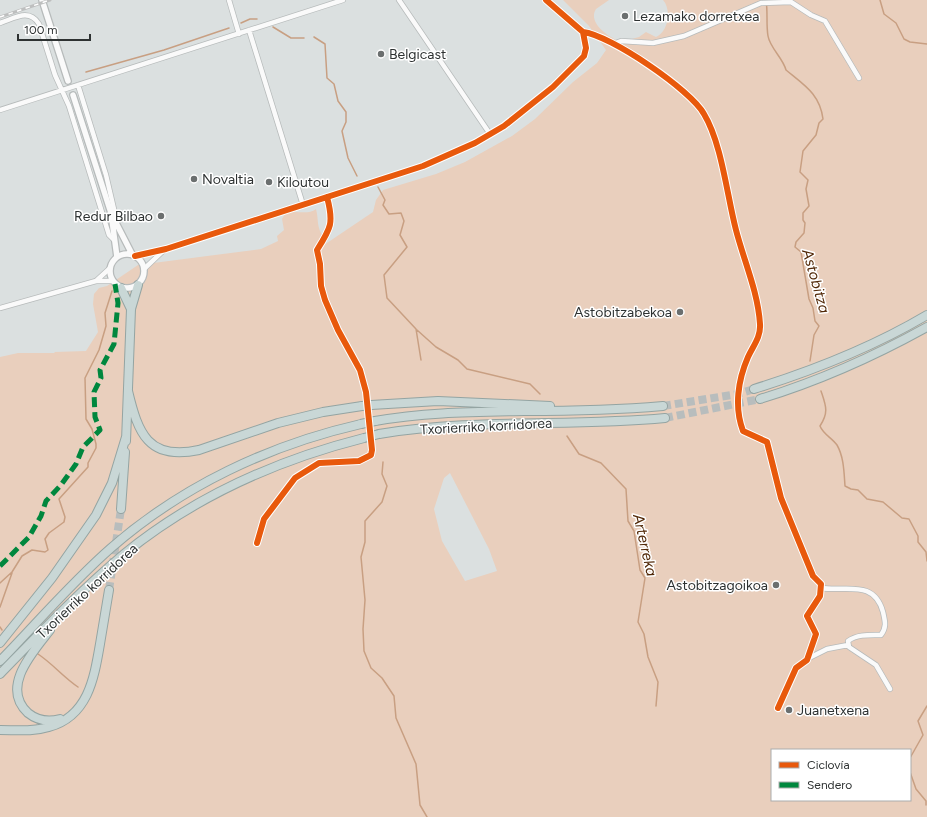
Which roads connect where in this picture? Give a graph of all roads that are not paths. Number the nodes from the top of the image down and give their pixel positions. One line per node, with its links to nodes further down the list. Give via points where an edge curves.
1 (39, 0): 7 (street)
2 (42, 0): 7 (street)
3 (229, 0): 11 (street)
4 (343, 0): 9 (street)
5 (399, 0): 19 (street)
6 (546, 0): 10 (street)
7 (44, 6): 14 (street)
8 (0, 23): 16 (street, via 25,15 36,19)
9 (249, 30): 11 (street); 21 (street)
10 (583, 32): 12 (street); 19 (street, via 586,48 584,56 576,66 521,113)
11 (239, 34): 15 (street)
12 (613, 44): 13 (street, via 653,43 684,36 761,3 791,2 825,21); 47 (street, via 657,70 684,91 704,113 713,134 760,324 759,337 738,388 740,422 743,431 768,442 781,498 813,576 821,584)
13 (859, 78)
14 (68, 81)
15 (78, 85): 16 (street); 23 (street, via 106,175)
16 (62, 91): 18 (street); 24 (street, via 69,106 109,235)
17 (73, 95): 22 (street)
18 (0, 110)
19 (490, 134): 20 (street, via 444,158)
20 (326, 197): 21 (street); 46 (street, via 332,215 329,231 317,250 321,286 338,330 360,370 366,392 372,450 371,455 359,461 319,463 295,478 264,519)
21 (303, 204): 25 (street)
22 (111, 213): 23 (street); 24 (street)
23 (120, 231): 26 (street)
24 (114, 240): 27 (street)
25 (166, 249): 26 (street); 29 (street)
26 (134, 255): 27 (street, via 127,253); 29 (street, via 141,261)
27 (116, 257): 28 (street)
28 (109, 269): 30 (street); 31 (street)
29 (144, 269): 32 (street)
30 (96, 281): 31 (street); 34 (street)
31 (112, 281): 33 (street)
32 (138, 285): 33 (street); 35 (highway)
33 (121, 288): 35 (highway)
34 (0, 308)
35 (130, 309): 39 (highway)
36 (927, 314): 38 (highway, via 875,343 803,373)
37 (927, 327): 40 (highway, via 842,371)
38 (754, 389)
39 (128, 391): 42 (highway, via 136,422 146,439 164,450 182,453 199,450 296,418 367,405 438,401 606,407); 44 (highway)
40 (760, 399)
41 (664, 406): 42 (highway, Txorierriko korridorea)
42 (618, 410): 53 (highway, Txorierriko korridorea, bridge, via 454,412 409,416 375,421 310,437 254,458 214,477 125,536 91,566)
43 (665, 418): 49 (highway, Txorierriko korridorea, bridge, via 427,427 379,434 292,459 207,498 138,544)
44 (126, 437): 45 (highway); 50 (highway, via 112,483 96,515 52,578)
45 (121, 509)
46 (257, 543)
47 (821, 588): 51 (street, via 863,588 875,595 881,605 886,621 882,635 852,638); 52 (street, via 820,596 807,616 816,634)
48 (109, 590): 57 (highway, via 92,682 83,703)
49 (76, 598): 54 (highway, Txorierriko korridorea); 57 (highway, via 24,663 18,674 16,686 20,704 30,715 49,721)
50 (0, 643)
51 (848, 645): 52 (street, via 827,649); 55 (street, via 876,665)
52 (807, 660): 56 (street, via 796,668)
53 (0, 661)
54 (0, 674)
55 (890, 689)
56 (778, 708)
57 (70, 716): 58 (highway, via 58,724 39,730)
58 (0, 730)

